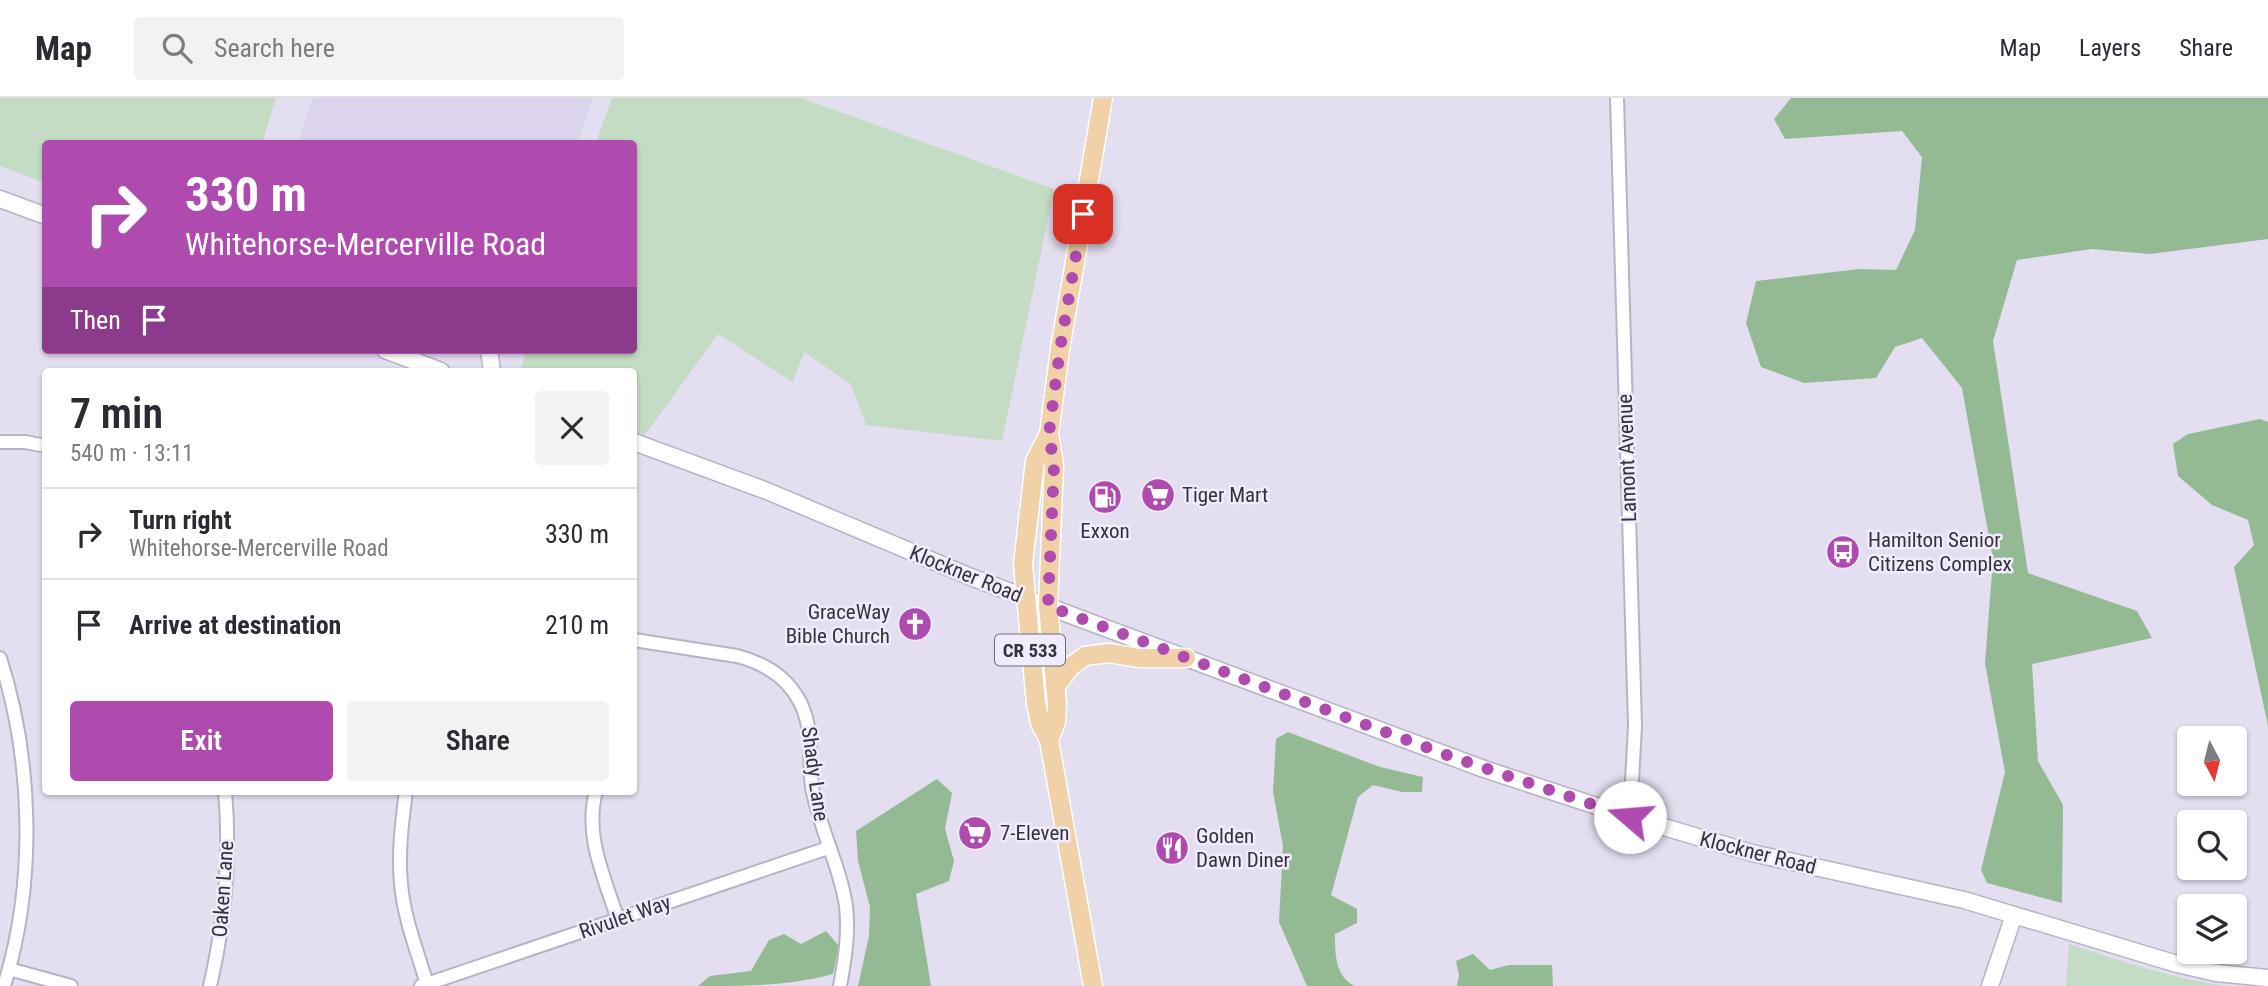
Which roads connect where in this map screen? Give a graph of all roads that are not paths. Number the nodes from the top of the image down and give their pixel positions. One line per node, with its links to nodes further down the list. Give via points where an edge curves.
1 (1102, 98): 7 (main road, CR 533)
2 (1617, 98): 21 (street, Lamont Avenue, via 1635,726)
3 (0, 199): 4 (main road)
4 (42, 215)
5 (395, 354): 6 (main road)
6 (431, 368)
7 (1049, 433): 11 (main road, CR 533, via 1035,461 1030,491 1023,564); 12 (main road, CR 533, via 1054,466)
8 (0, 442): 10 (street)
9 (637, 443): 11 (main road, Klockner Road)
10 (42, 445)
11 (1025, 597): 12 (main road, Klockner Road); 17 (main road, CR 533, via 1035,703)
12 (1048, 606): 15 (main road, Klockner Road); 16 (main road, CR 533)
13 (637, 640): 22 (street, Shady Lane, via 754,661 791,688 807,717 812,784)
14 (0, 658): 25 (street, via 20,747 26,827)
15 (1186, 658): 16 (main road, via 1085,656 1070,667); 21 (main road, Klockner Road, via 1484,769)
16 (1056, 696): 17 (main road, CR 533, via 1056,722)
17 (1049, 740): 32 (main road, CR 533)
18 (225, 795): 30 (street, Oaken Lane, via 227,879)
19 (406, 795): 27 (street, via 401,886)
20 (595, 795): 24 (street, via 593,839)
21 (1630, 817): 23 (main road, Klockner Road, via 1752,853)
22 (828, 848): 24 (street, Rivulet Way); 31 (street, Shady Lane, via 848,925)
23 (2014, 915): 26 (main road, Klockner Road, via 2177,964); 33 (main road)
24 (618, 919): 27 (street, Rivulet Way)
25 (9, 969): 28 (street); 29 (street)
26 (2268, 978)
27 (424, 985)
28 (4, 986)
29 (71, 986)
30 (210, 986)
31 (840, 986)
32 (1093, 986)
33 (1990, 986)

